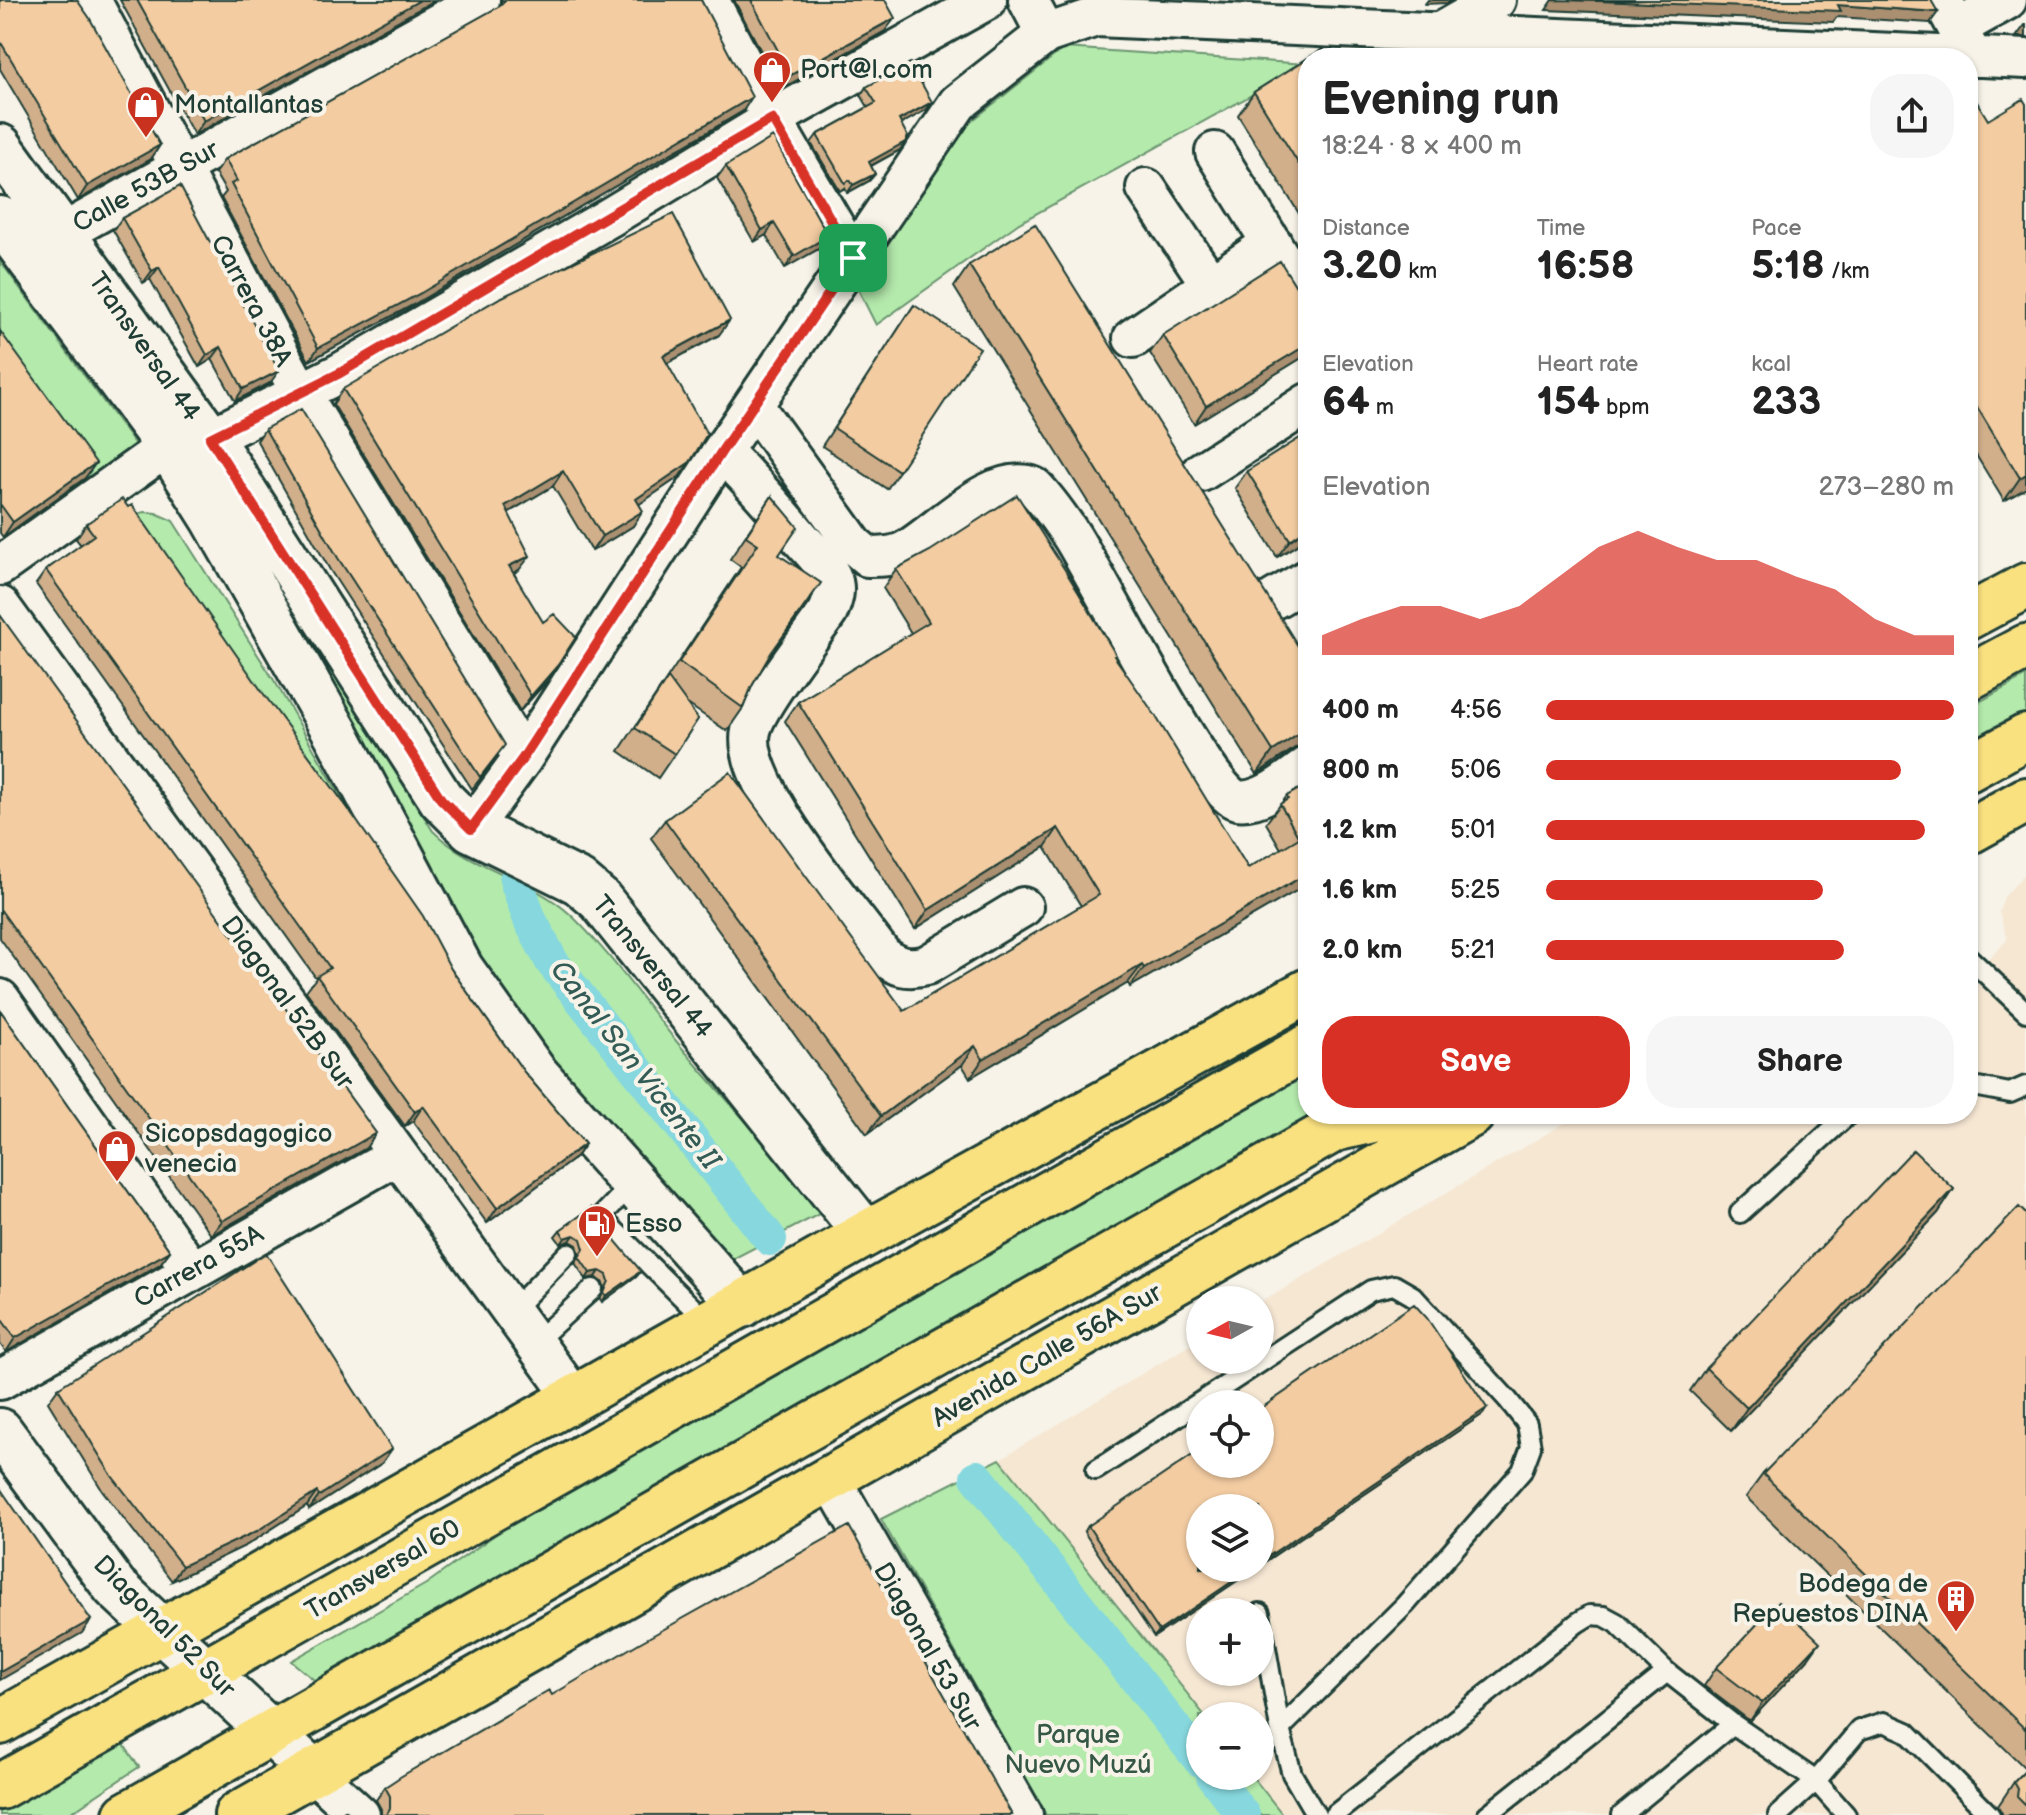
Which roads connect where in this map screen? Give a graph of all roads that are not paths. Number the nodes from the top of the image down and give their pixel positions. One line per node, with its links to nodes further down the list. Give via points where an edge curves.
1 (91, 0): 16 (street, Carrera 38A)
2 (480, 0): 16 (street, Calle 53B Sur)
3 (709, 0): 13 (street)
4 (987, 0): 13 (street)
5 (1028, 0): 11 (street)
6 (1496, 0): 10 (street)
7 (2007, 0): 8 (street)
8 (1957, 28): 10 (street); 12 (street)
9 (1342, 29): 10 (street); 11 (street, via 1096,17)
10 (1439, 32)
11 (1046, 34): 21 (street, via 958,103)
12 (2026, 59)
13 (772, 119): 21 (street); 25 (street)
14 (0, 147): 19 (street, Transversal 44)
15 (1215, 152): 20 (street)
16 (180, 169): 19 (street, Calle 53B Sur); 25 (street, Carrera 38A)
17 (1146, 188): 22 (street)
18 (0, 219): 28 (street, Transversal 44)
19 (63, 233): 28 (street, Transversal 44)
20 (1272, 243): 22 (street); 23 (street)
21 (853, 258): 26 (street)
22 (1211, 285): 24 (street)
23 (1298, 286)
24 (1133, 338)
25 (300, 392): 28 (street); 40 (street, Carrera 38A)
26 (754, 406): 29 (street); 42 (street, via 868,557 903,553 970,503 1011,484 1034,487 1071,535 1197,754 1227,796 1254,798)
27 (1298, 409): 30 (street)
28 (189, 442): 31 (street); 45 (street, Transversal 44, via 441,799); 60 (street, Transversal 44, via 214,519 461,969 534,1072)
29 (722, 451): 40 (street); 46 (street, via 810,549 834,588 828,612 751,729 756,769 788,828 882,955 895,965 927,965)
30 (1201, 472)
31 (0, 566)
32 (1298, 585): 34 (street)
33 (2026, 586): 36 (highway)
34 (1274, 599)
35 (0, 606): 59 (street, Diagonal 52B Sur)
36 (1978, 612)
37 (2026, 647): 38 (highway)
38 (1978, 673)
39 (2026, 737): 41 (highway)
40 (523, 758): 45 (street)
41 (1978, 763)
42 (1298, 773)
43 (2026, 800): 44 (highway)
44 (1978, 826)
45 (471, 829): 62 (street, Transversal 44, via 579,882 600,900)
46 (1023, 907)
47 (1978, 966): 50 (lane)
48 (1298, 996): 62 (highway)
49 (0, 999): 64 (street)
50 (2026, 1012)
51 (1298, 1025): 53 (highway)
52 (1298, 1053): 53 (highway)
53 (1244, 1083): 72 (highway, Transversal 60)
54 (2026, 1086): 55 (lane, via 2010,1093)
55 (1978, 1087)
56 (1343, 1124): 76 (highway, Avenida Calle 56A Sur)
57 (1454, 1124): 74 (highway, Avenida Calle 56A Sur)
58 (1838, 1124): 61 (lane)
59 (398, 1155): 64 (street, Carrera 55A); 66 (street, Diagonal 52B Sur)
60 (633, 1183): 67 (street, Transversal 44); 67 (lane, via 599,1219 631,1258)
61 (1740, 1213)
62 (866, 1234): 67 (highway)
63 (568, 1253): 66 (lane)
64 (192, 1271): 69 (street, Carrera 55A)
65 (593, 1289): 68 (lane)
66 (511, 1312): 68 (street, Diagonal 52B Sur)
67 (726, 1314): 70 (highway, Transversal 60)
68 (534, 1343): 70 (street, Diagonal 52B Sur)
69 (0, 1380)
70 (575, 1399): 75 (highway, Transversal 60)
71 (0, 1431): 77 (street, Diagonal 52 Sur, via 115,1587)
72 (564, 1467): 75 (highway); 79 (highway, Transversal 60)
73 (1096, 1470): 84 (lane, via 1371,1290 1394,1285 1413,1296 1527,1424 1531,1447 1522,1471 1405,1605)
74 (831, 1479): 78 (highway); 92 (street, Diagonal 53 Sur)
75 (414, 1490): 77 (highway, Transversal 60)
76 (632, 1529): 78 (highway); 85 (highway)
77 (163, 1631): 79 (street, Diagonal 52 Sur); 82 (highway, Transversal 60)
78 (503, 1665): 86 (highway)
79 (205, 1671): 85 (street, Diagonal 52 Sur); 88 (highway, Transversal 60)
80 (1667, 1672): 83 (lane); 94 (lane, via 1617,1623 1590,1615); 95 (lane)
81 (1273, 1686): 84 (lane)
82 (0, 1722)
83 (1733, 1724): 87 (lane); 96 (lane)
84 (1280, 1729): 93 (lane, via 1292,1774)
85 (272, 1733): 86 (street, Diagonal 52 Sur); 89 (highway)
86 (313, 1772): 90 (highway); 91 (street)
87 (1816, 1781): 97 (lane); 98 (lane); 99 (lane, via 1859,1730 1884,1722 1907,1732)
88 (0, 1787)
89 (126, 1815)
90 (237, 1815)
91 (360, 1815)
92 (1023, 1815)
93 (1316, 1815)
94 (1334, 1815)
95 (1487, 1815)
96 (1622, 1815)
97 (1778, 1815)
98 (1846, 1815)
99 (1990, 1815)

